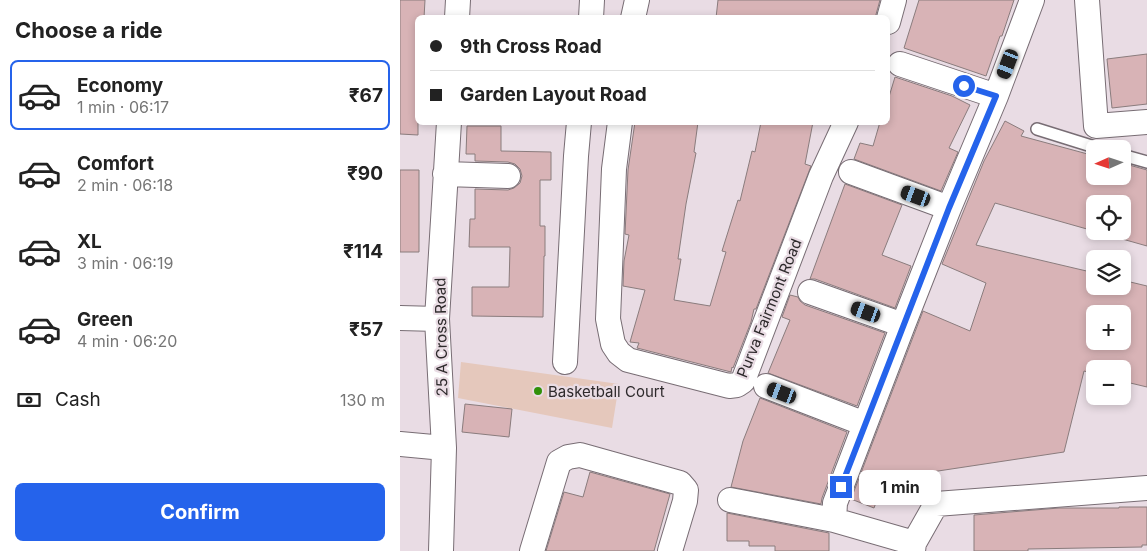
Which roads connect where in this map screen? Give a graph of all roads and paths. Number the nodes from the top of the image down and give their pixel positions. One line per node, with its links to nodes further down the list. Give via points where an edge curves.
1 (458, 0): 7 (street)
2 (592, 0): 8 (street)
3 (636, 0): 9 (street)
4 (894, 0): 10 (street)
5 (1032, 0): 12 (street)
6 (1087, 0): 13 (street, via 1096,126)
7 (456, 15)
8 (590, 15)
9 (634, 15)
10 (890, 15)
11 (900, 64): 12 (street)
12 (996, 96): 25 (street)
13 (1147, 122)
14 (449, 125): 23 (street, 25 A Cross Road)
15 (579, 125): 30 (street)
16 (620, 125): 17 (street, Purva Fairmont Road, via 614,169 608,319 613,344 628,360 729,386 743,381 821,176)
17 (845, 125)
18 (1037, 129): 19 (lane)
19 (1086, 144)
20 (1131, 158): 21 (lane)
21 (1147, 162)
22 (850, 172): 25 (street)
23 (445, 174): 24 (street); 28 (street, 25 A Cross Road)
24 (508, 176)
25 (949, 208): 29 (street)
26 (810, 292): 29 (street)
27 (400, 318): 28 (street)
28 (437, 319): 34 (street, 25 A Cross Road)
29 (903, 326): 32 (street)
30 (565, 362)
31 (766, 386): 32 (street)
32 (865, 424): 37 (street, via 835,502)
33 (400, 444): 34 (street)
34 (444, 448): 39 (street, 25 A Cross Road)
35 (1147, 488): 38 (street, via 936,504)
36 (730, 500): 37 (street)
37 (834, 520): 38 (street)
38 (914, 547)
39 (441, 551)
40 (532, 551): 41 (street, via 559,462 580,455 680,483 686,490 685,500)
41 (670, 551)

